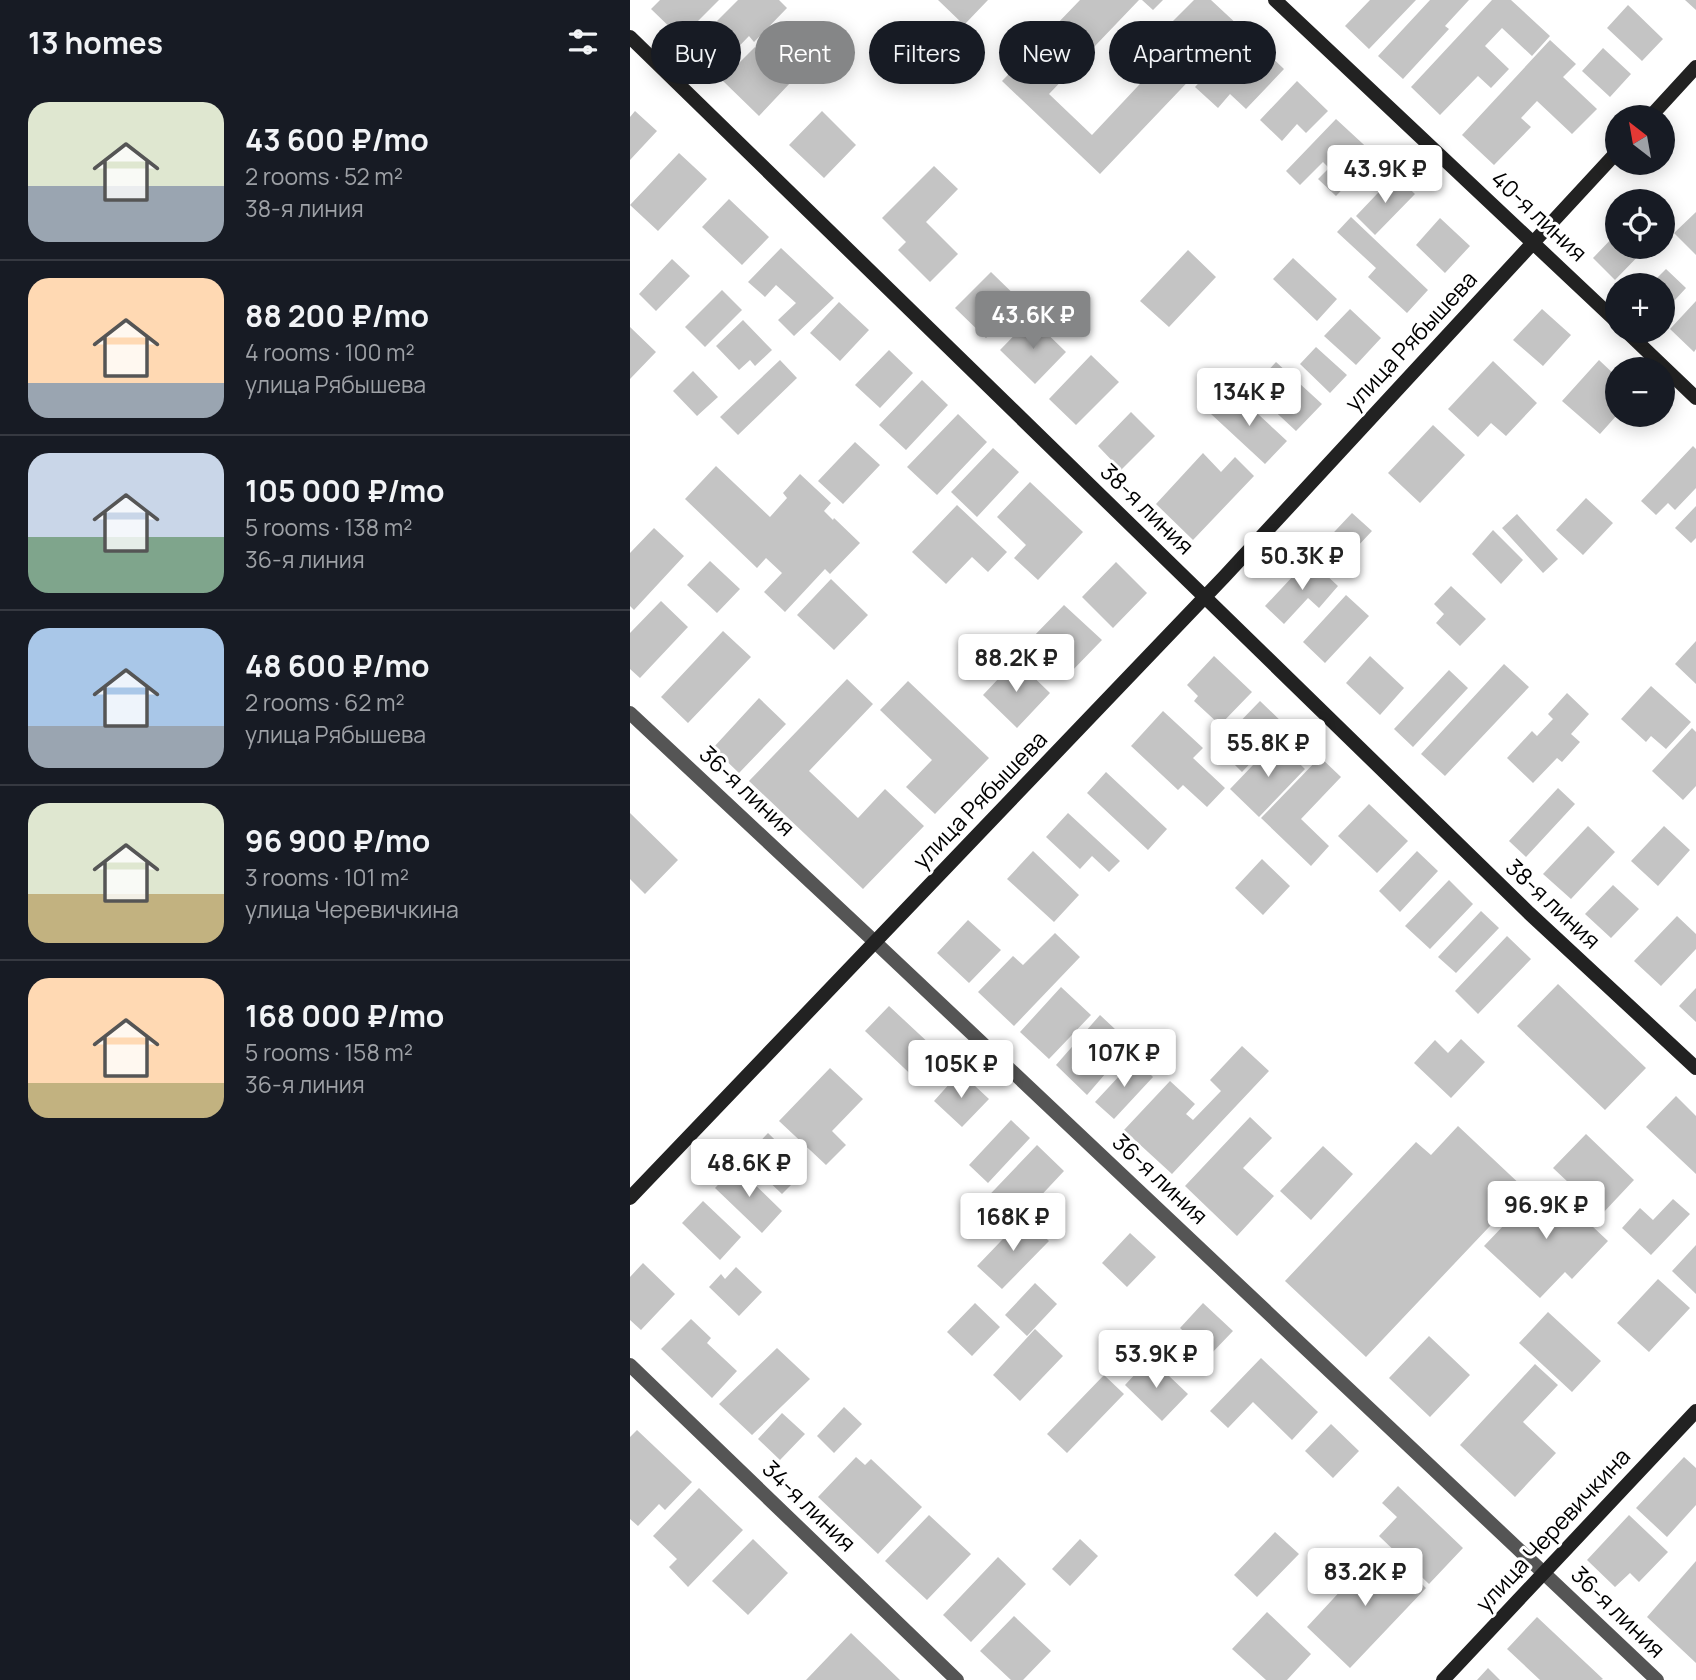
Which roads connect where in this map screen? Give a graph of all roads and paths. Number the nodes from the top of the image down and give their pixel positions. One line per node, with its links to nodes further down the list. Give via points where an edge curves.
1 (1275, 0): 6 (street, 40-я линия)
2 (630, 37): 10 (street, 38-я линия)
3 (1696, 67): 4 (street)
4 (1661, 105)
5 (1605, 165): 6 (street, улица Рябышева)
6 (1534, 242): 7 (street, 40-я линия); 10 (street, улица Рябышева)
7 (1605, 310)
8 (1639, 343): 9 (street)
9 (1696, 398)
10 (1205, 597): 12 (street, улица Рябышева); 13 (street, 38-я линия, via 1529,913)
11 (630, 713): 12 (street, 36-я линия)
12 (876, 943): 14 (street, улица Рябышева); 17 (street, 36-я линия)
13 (1696, 1068)
14 (630, 1198)
15 (630, 1365): 18 (street, 34-я линия)
16 (1696, 1411): 17 (street, улица Черевичкина)
17 (1544, 1573): 19 (street, улица Черевичкина); 20 (street, 36-я линия)
18 (957, 1680)
19 (1443, 1680)
20 (1657, 1680)

